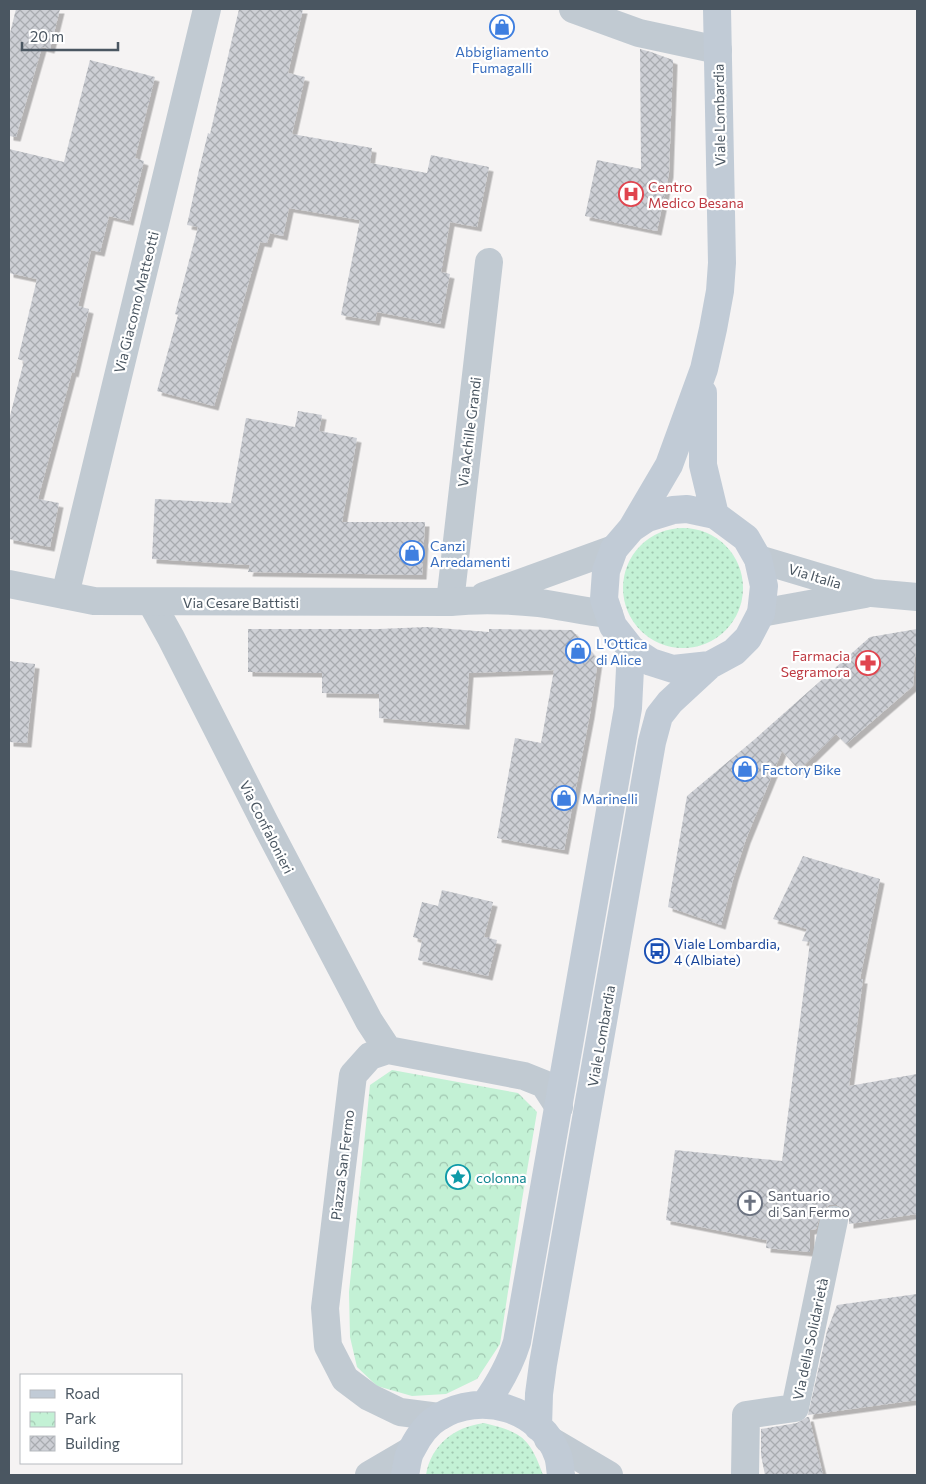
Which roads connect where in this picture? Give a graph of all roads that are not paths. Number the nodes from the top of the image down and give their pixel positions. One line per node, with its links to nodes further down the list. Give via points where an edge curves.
1 (207, 9): 13 (street, Via Giacomo Matteotti)
2 (573, 9): 4 (street, via 639,33)
3 (717, 9): 4 (main road, Viale Lombardia)
4 (718, 50): 6 (main road, Viale Lombardia, via 722,263 720,290)
5 (489, 262): 15 (street, Via Achille Grandi)
6 (704, 369): 7 (main road, Viale Lombardia, via 703,465); 8 (main road, Viale Lombardia, via 669,465)
7 (715, 516): 8 (main road, Viale Lombardia, via 688,509 673,510 647,518); 10 (main road, Viale Lombardia, via 746,538)
8 (632, 528): 9 (main road, Viale Lombardia)
9 (614, 549): 15 (street, Via Cesare Battisti); 18 (main road, Viale Lombardia, via 606,571 604,599)
10 (758, 559): 12 (street, Via Italia); 17 (main road, Viale Lombardia, via 764,586)
11 (9, 584): 13 (street, Via Cesare Battisti)
12 (872, 593): 14 (street, Via Italia); 17 (street, Via Italia)
13 (64, 595): 16 (street, Via Cesare Battisti, via 94,601)
14 (917, 597)
15 (462, 601): 16 (street, Via Cesare Battisti); 18 (street, Via Cesare Battisti, via 539,603)
16 (150, 602): 21 (street, Via Confalonieri, via 369,1021)
17 (761, 613): 20 (main road, Viale Lombardia, via 748,638 734,652)
18 (609, 614): 19 (main road, Viale Lombardia, via 613,626)
19 (631, 649): 20 (main road, Viale Lombardia, via 651,662 673,669); 22 (main road, via 628,708)
20 (710, 665): 26 (main road, Viale Lombardia, via 670,702 660,716 652,742 543,1364 539,1394)
21 (388, 1050): 22 (street, via 524,1076 544,1084); 25 (street, Piazza San Fermo, via 370,1056 353,1075 325,1308 328,1346 345,1379 369,1397 400,1412)
22 (559, 1107): 24 (main road, via 517,1342 511,1361)
23 (834, 1220): 31 (street, Via della Solidarietà, via 795,1408 746,1415)
24 (485, 1404): 25 (main road, via 464,1406); 26 (main road, via 516,1411)
25 (439, 1417): 27 (main road, via 426,1428)
26 (543, 1433): 29 (main road, via 558,1456); 30 (street)
27 (408, 1463): 28 (street)
28 (369, 1475)
29 (561, 1475)
30 (609, 1475)
31 (745, 1475)

